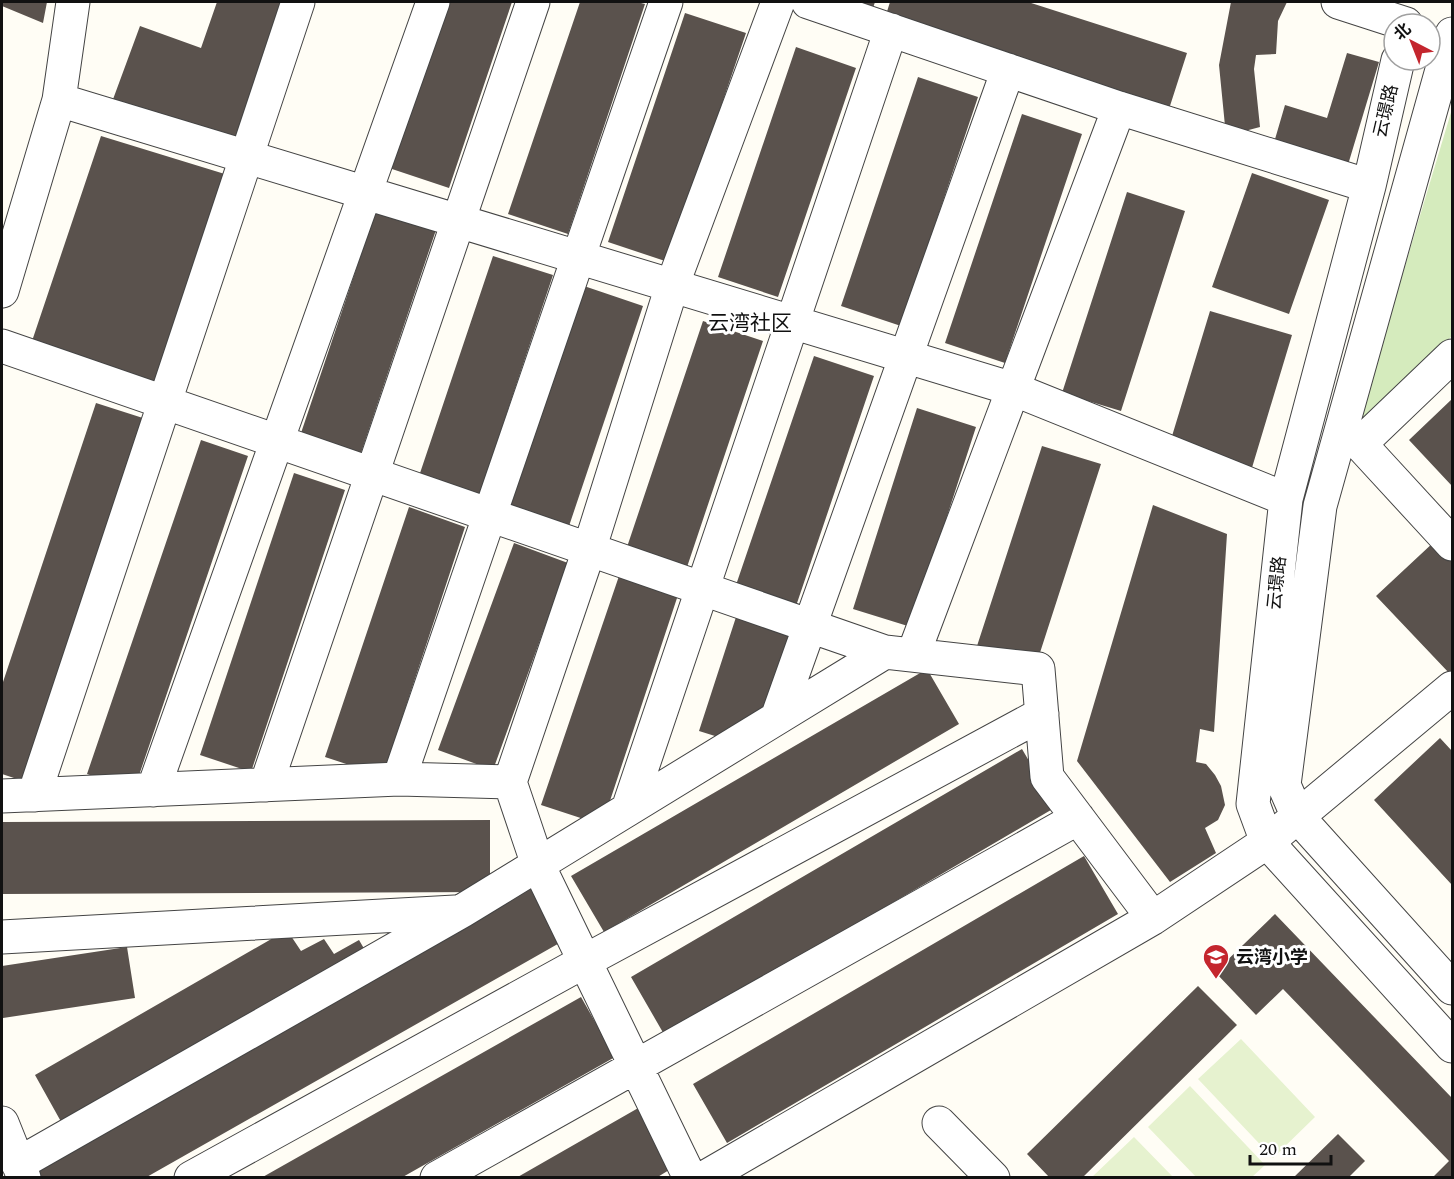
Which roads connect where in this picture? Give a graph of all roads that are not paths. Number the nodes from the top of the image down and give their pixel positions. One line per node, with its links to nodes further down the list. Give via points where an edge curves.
1 (73, 2): 14 (street)
2 (298, 2): 16 (street)
3 (433, 2): 18 (street)
4 (533, 2): 19 (street)
5 (666, 2): 20 (street)
6 (778, 2): 21 (street)
7 (808, 2): 10 (street)
8 (1338, 2): 9 (street)
9 (1382, 16)
10 (891, 30): 12 (street); 23 (street)
11 (1452, 34): 48 (street, 云璟路, via 1320,506 1284,785)
12 (1008, 70): 15 (street); 26 (street)
13 (1395, 72): 17 (street, 云璟路)
14 (59, 100): 16 (street); 22 (street)
15 (1119, 108): 17 (street); 27 (street)
16 (246, 157): 18 (street); 28 (street)
17 (1369, 186): 31 (street, 云璟路)
18 (365, 193): 19 (street); 29 (street)
19 (458, 221): 20 (street); 30 (street)
20 (578, 257): 21 (street); 32 (street)
21 (672, 286): 23 (street); 34 (street)
22 (2, 291)
23 (793, 322): 26 (street); 35 (street)
24 (2, 346): 28 (street)
25 (1452, 356): 33 (street, via 1360,444)
26 (906, 357): 27 (street); 36 (street)
27 (1013, 389): 31 (street); 37 (street)
28 (165, 402): 29 (street); 45 (street)
29 (277, 441): 30 (street); 44 (street)
30 (372, 474): 32 (street); 43 (street)
31 (1286, 499): 50 (street, 云璟路, via 1253,804)
32 (490, 515): 34 (street); 41 (street)
33 (1452, 543)
34 (589, 550): 35 (street); 42 (street)
35 (702, 589): 36 (street); 47 (street)
36 (809, 626): 37 (street); 40 (street)
37 (899, 654): 39 (street, via 1038,669); 40 (street)
38 (1452, 688): 48 (street)
39 (1042, 714): 49 (street, via 1047,777); 55 (street)
40 (777, 718): 47 (street)
41 (399, 779): 42 (street); 43 (street)
42 (510, 782): 51 (street)
43 (266, 785): 44 (street)
44 (153, 790): 45 (street)
45 (34, 795): 46 (street)
46 (2, 796)
47 (628, 809): 51 (street)
48 (1298, 817): 50 (street); 56 (street, 云璟路)
49 (1078, 818): 53 (street); 58 (street)
50 (1267, 842): 53 (street); 57 (street, 云璟路)
51 (537, 865): 52 (street); 55 (street)
52 (462, 911): 54 (street); 61 (street)
53 (1153, 918): 65 (street)
54 (2, 937)
55 (585, 961): 58 (street); 62 (street)
56 (1452, 988)
57 (1452, 1046)
58 (636, 1066): 63 (street); 64 (street)
59 (2, 1123): 61 (street)
60 (939, 1123): 66 (street)
61 (21, 1171)
62 (191, 1178)
63 (437, 1178)
64 (690, 1178)
65 (704, 1178)
66 (993, 1178)

